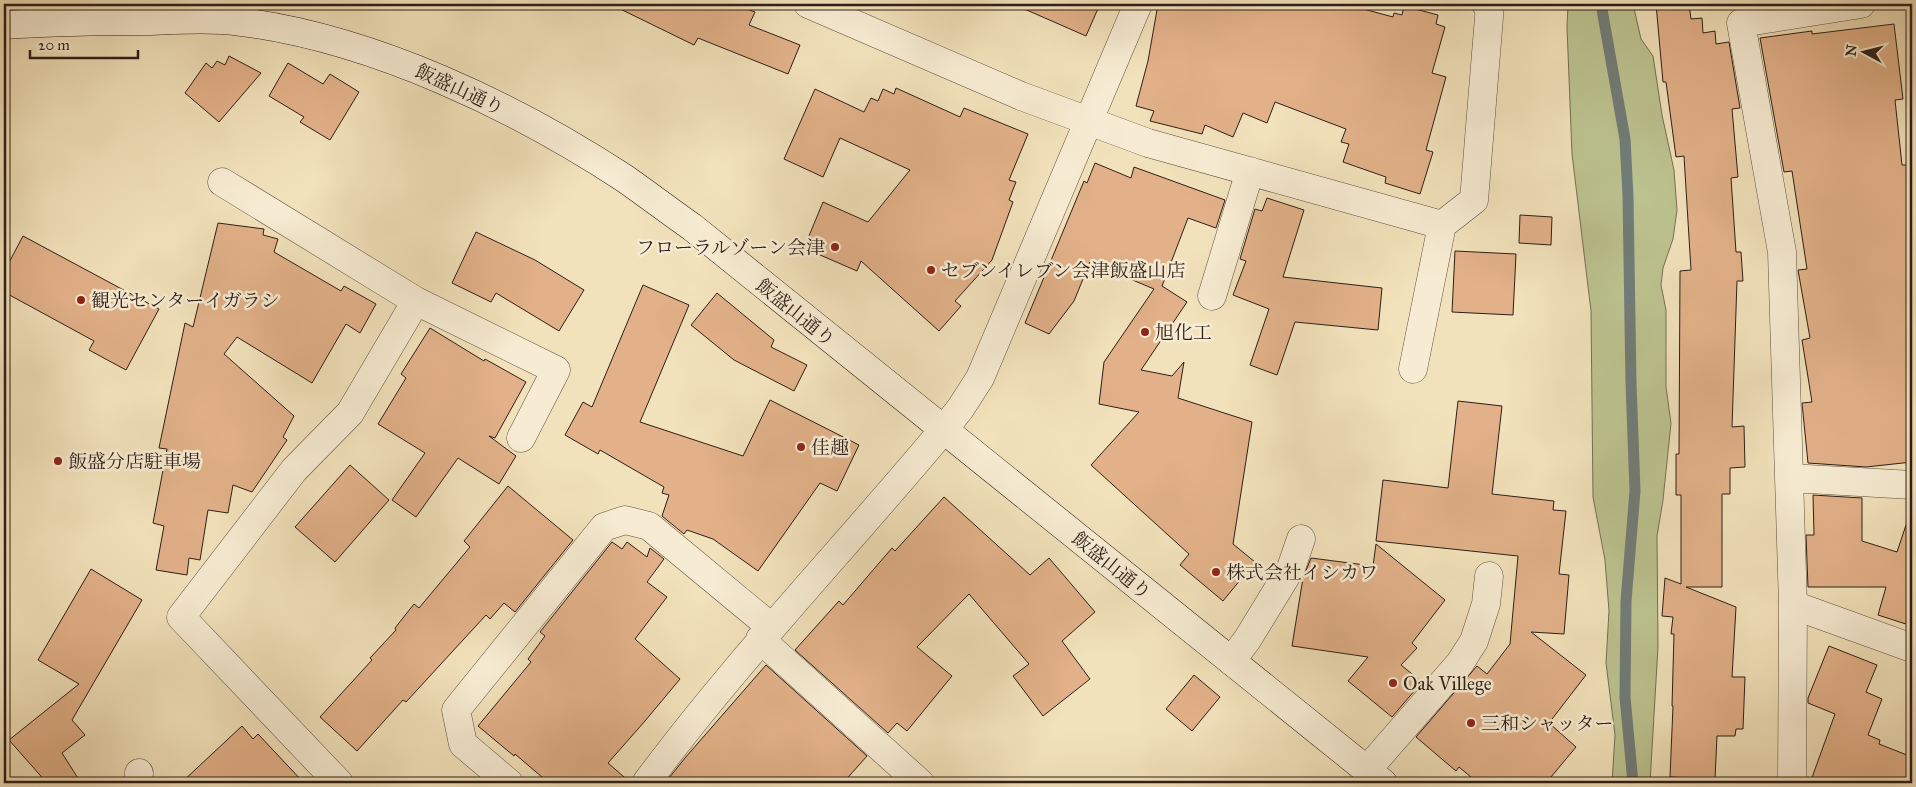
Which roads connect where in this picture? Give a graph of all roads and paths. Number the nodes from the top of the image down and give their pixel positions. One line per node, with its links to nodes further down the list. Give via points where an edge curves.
1 (808, 4): 6 (street)
2 (1138, 4): 6 (street)
3 (1486, 4): 9 (street, via 1490,5 1474,200)
4 (1861, 4): 15 (street, via 1741,23 1782,252)
5 (4, 25): 13 (street, 飯盛山通り, via 211,19 241,22 276,27 410,66 512,113 624,178 692,227)
6 (1087, 121): 7 (street, via 1148,143); 13 (street, via 980,378)
7 (1250, 171): 9 (street); 10 (street)
8 (222, 182): 11 (street)
9 (1442, 225): 12 (street)
10 (1212, 296)
11 (416, 301): 14 (street, via 556,370); 25 (street, via 350,413 294,470 181,617)
12 (1413, 369)
13 (944, 429): 20 (street); 22 (street, 飯盛山通り)
14 (522, 438)
15 (1790, 478): 16 (street); 19 (street)
16 (1912, 485)
17 (1301, 539): 22 (street, via 1291,568)
18 (1489, 576): 23 (street, via 1486,604 1474,642)
19 (1793, 605): 21 (street); 28 (street)
20 (766, 633): 24 (street); 26 (street, via 650,526 625,520 604,527 456,710 463,744); 27 (street)
21 (1912, 648)
22 (1231, 661): 23 (street, 飯盛山通り)
23 (1374, 777)
24 (914, 781)
25 (339, 783)
26 (508, 783)
27 (646, 783)
28 (1792, 783)

